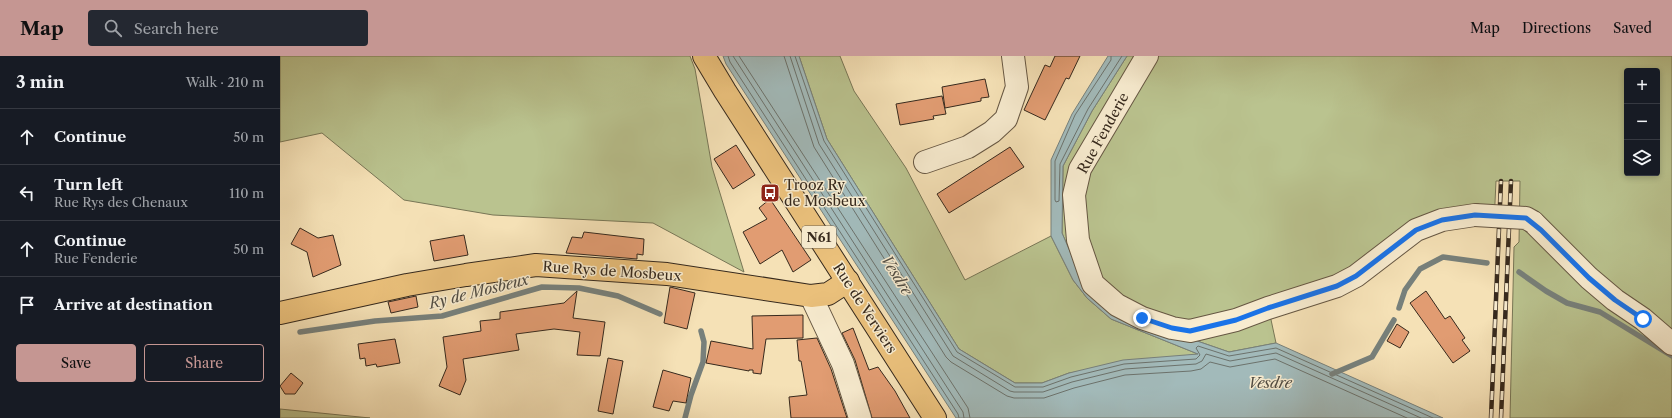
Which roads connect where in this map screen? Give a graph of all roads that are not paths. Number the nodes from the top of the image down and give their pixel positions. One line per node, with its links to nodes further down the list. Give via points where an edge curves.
1 (704, 56): 5 (main road, Rue de Verviers / N61)
2 (1013, 56): 4 (street, via 1017,87 1006,120 968,147)
3 (1147, 56): 8 (street, Rue Fenderie, bridge, via 1080,169 1074,194 1078,240 1093,284 1117,305 1142,318 1190,331 1236,320 1337,286 1356,276 1416,230 1442,220 1475,215 1526,218 1589,278)
4 (925, 162)
5 (848, 281): 6 (main road, Rue Rys de Mosbeux, via 828,294); 10 (main road, Rue de Verviers / N61)
6 (811, 296): 7 (main road, Rue Rys de Mosbeux, via 666,274 536,265 407,285); 9 (street, via 843,364)
7 (280, 313)
8 (1672, 344)
9 (860, 418)
10 (935, 418)

